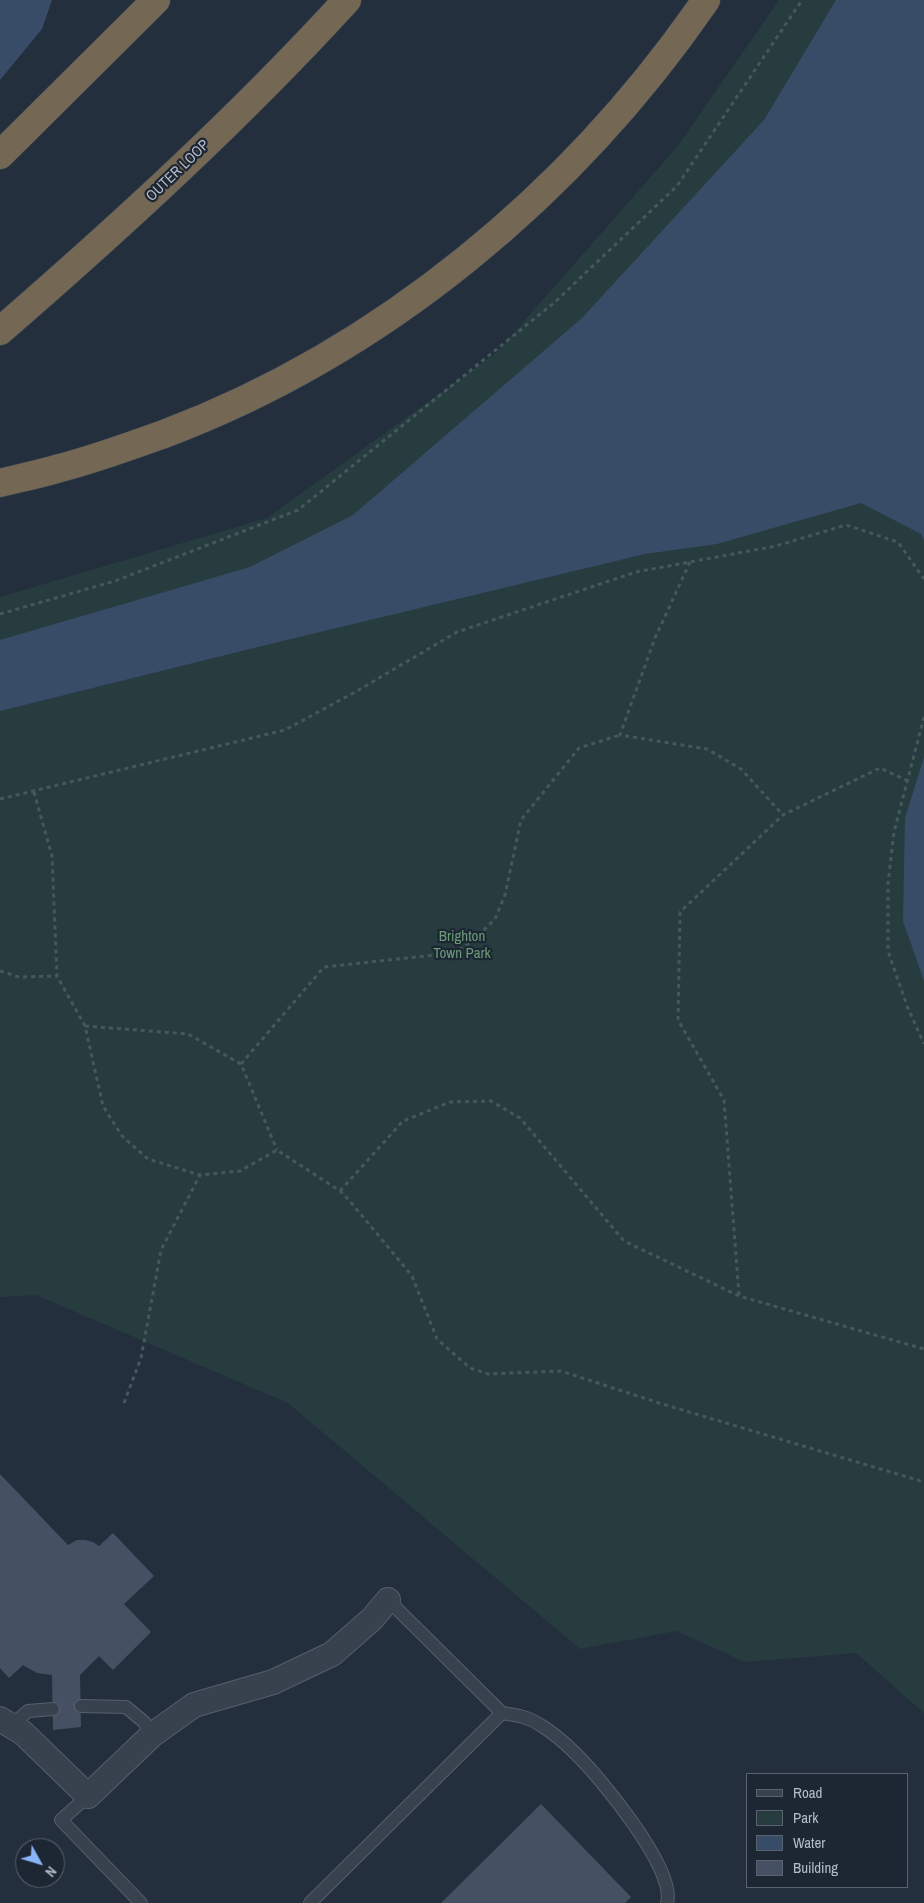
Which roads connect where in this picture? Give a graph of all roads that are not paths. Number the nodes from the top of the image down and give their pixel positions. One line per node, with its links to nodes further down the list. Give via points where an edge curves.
1 (156, 0): 4 (highway)
2 (347, 0): 5 (highway, OUTER LOOP, via 165,184)
3 (706, 0): 6 (highway, via 656,69 582,154 501,231 413,300 318,360 218,411 114,452)
4 (0, 155)
5 (0, 331)
6 (2, 482)
7 (388, 1600): 10 (lane); 12 (street, via 372,1619 332,1654 273,1682 194,1705)
8 (81, 1706): 12 (lane, via 126,1707 144,1722)
9 (53, 1708): 11 (lane, via 28,1711)
10 (502, 1713): 15 (lane); 16 (lane, via 523,1716 541,1725 574,1752 608,1790 655,1859 669,1896)
11 (6, 1723): 13 (street, via 23,1733)
12 (152, 1736): 13 (street)
13 (88, 1796): 14 (lane, via 61,1820)
14 (140, 1903)
15 (310, 1903)
16 (667, 1903)

